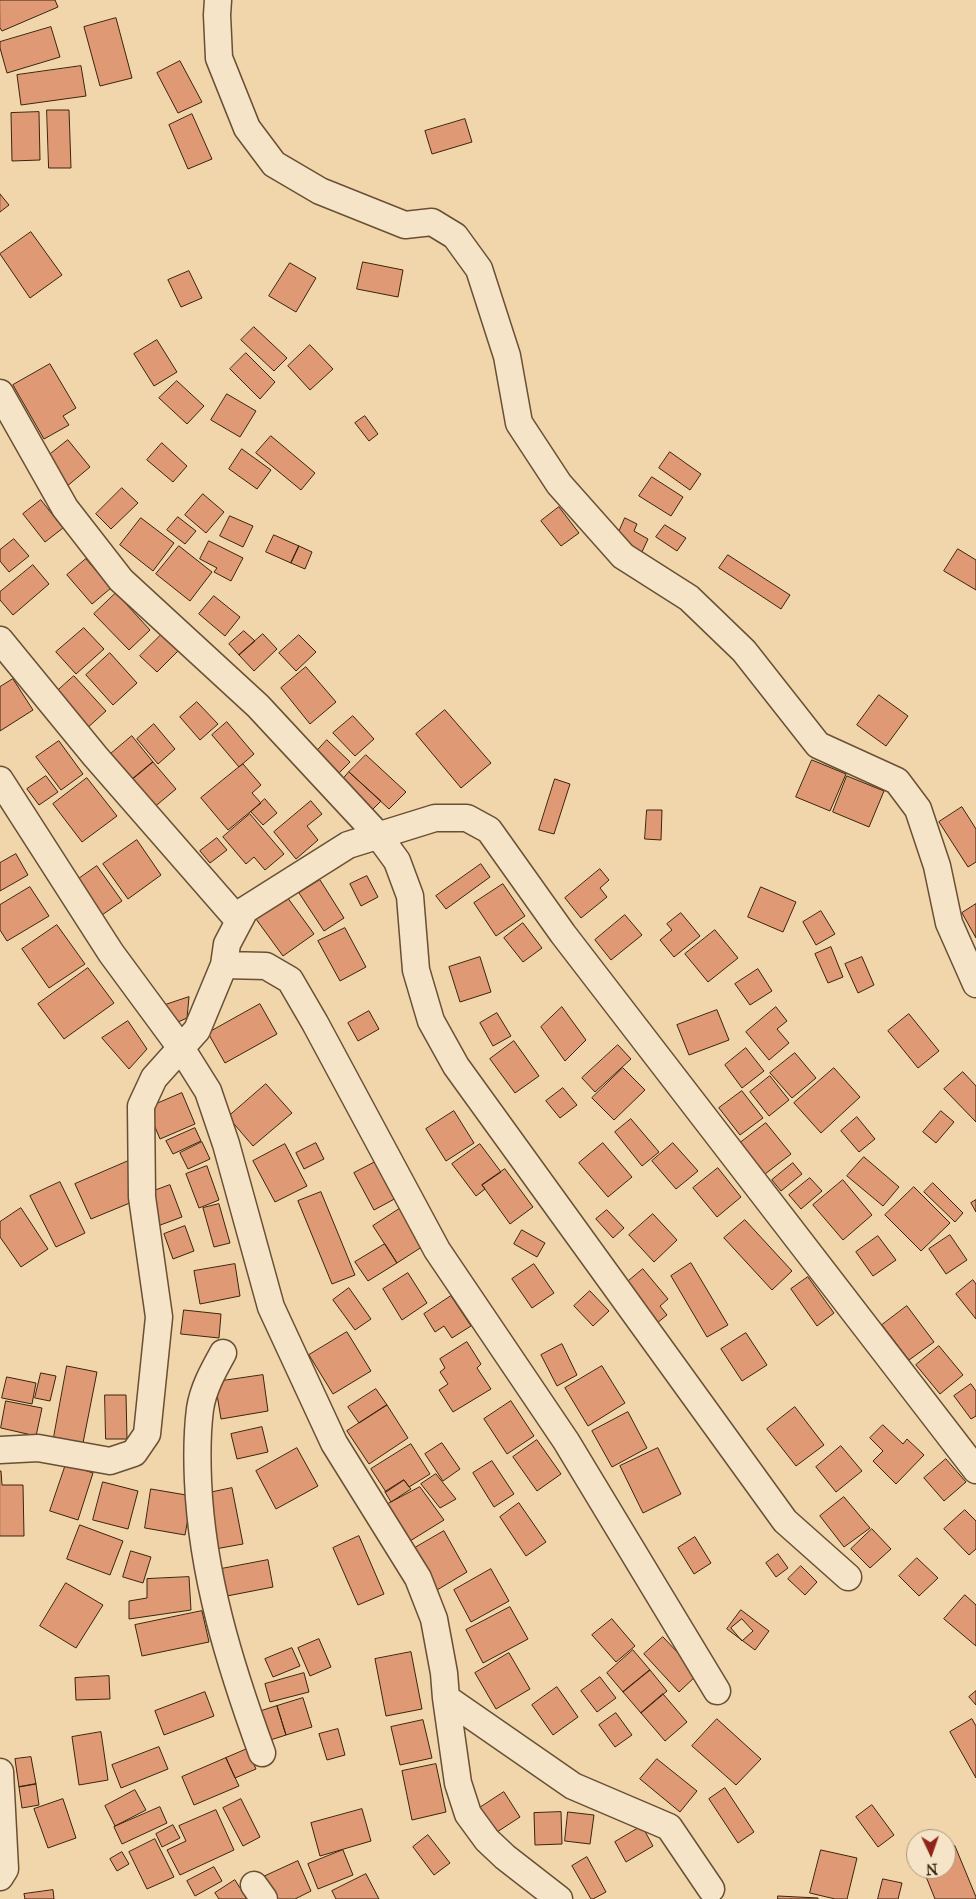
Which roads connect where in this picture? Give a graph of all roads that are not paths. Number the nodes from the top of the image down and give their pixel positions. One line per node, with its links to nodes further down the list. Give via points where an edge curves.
1 (218, 0): 8 (street, via 219,58 247,128 274,164 320,191 405,225 432,222 455,236 479,269 507,356 519,423 559,484 622,556 689,598 744,651 818,745 897,781 918,809 937,866 949,923)
2 (0, 393): 5 (street, via 65,508 121,580 258,706)
3 (0, 640): 6 (street, via 95,756)
4 (0, 780): 9 (street, via 111,953)
5 (378, 835): 6 (street, via 348,845 245,910); 12 (street, via 435,818 468,818 489,830 563,934); 13 (street, via 397,861 410,896 416,970 431,1021 456,1066 785,1521)
6 (239, 922): 7 (street, via 227,944)
7 (224, 965): 9 (street, via 197,1030); 14 (street, via 266,966 290,980 437,1250 566,1441)
8 (976, 984)
9 (181, 1048): 11 (street, via 154,1078 141,1106 142,1197 159,1317 147,1434 134,1453 110,1461 38,1448); 15 (street, via 208,1091 271,1307 334,1443 418,1578 434,1619)
10 (223, 1353): 16 (street, via 209,1379 200,1408 197,1453 200,1520 212,1594 238,1687)
11 (0, 1450)
12 (976, 1470)
13 (848, 1578)
14 (717, 1691)
15 (446, 1698): 19 (street, via 574,1786 668,1826); 20 (street, via 458,1783 468,1814 487,1840 505,1857)
16 (262, 1753)
17 (0, 1772): 18 (street, via 5,1869)
18 (0, 1878)
19 (711, 1889)
20 (559, 1899)

